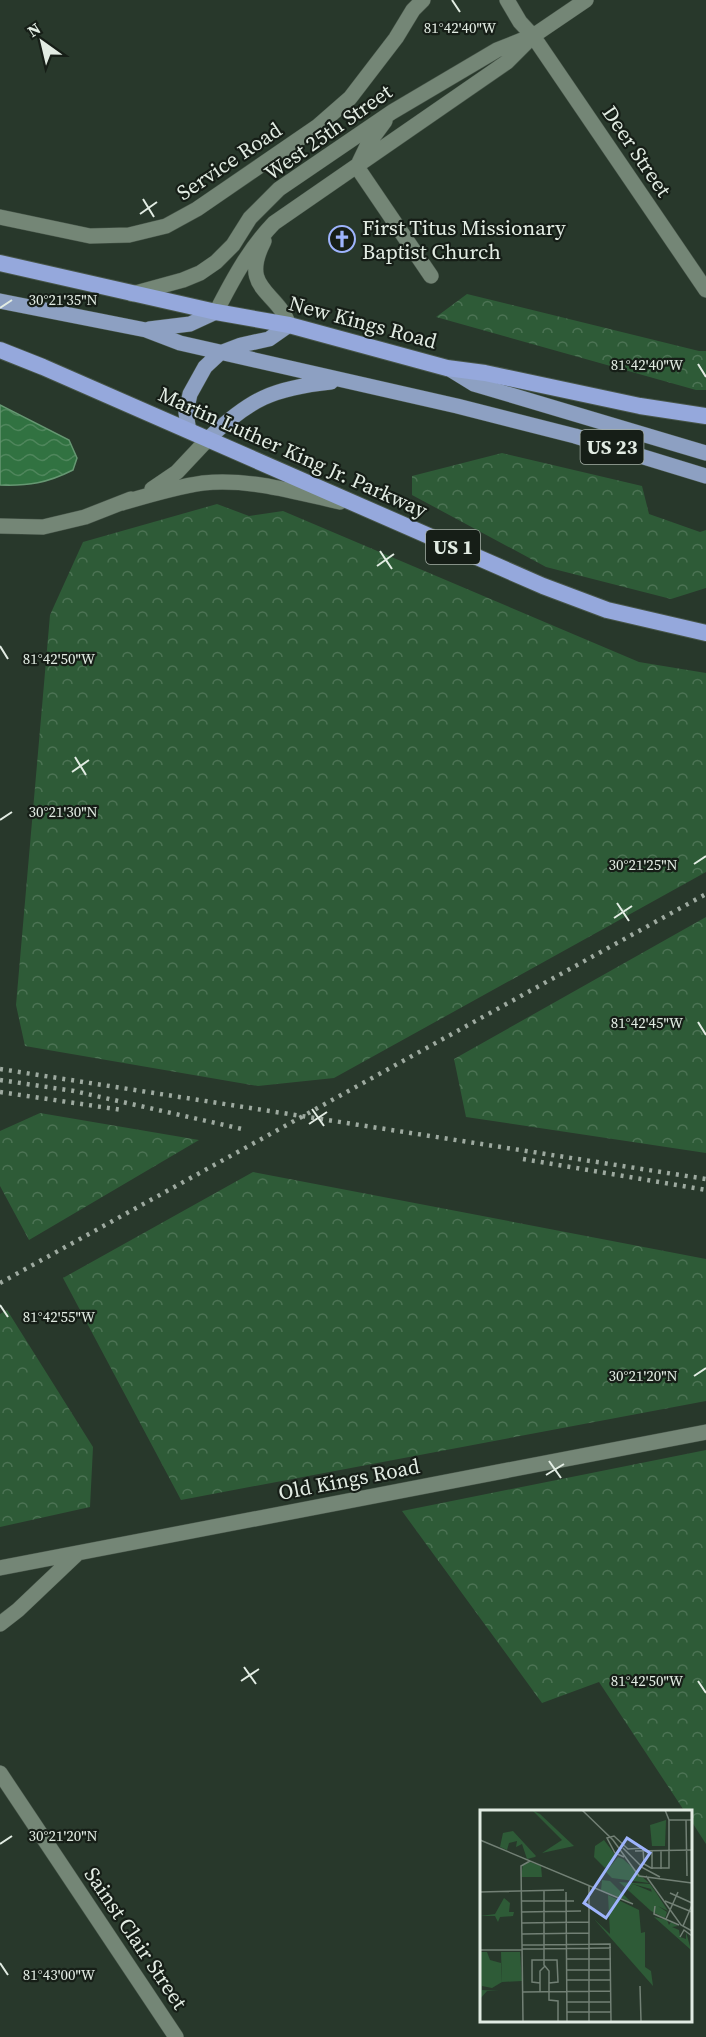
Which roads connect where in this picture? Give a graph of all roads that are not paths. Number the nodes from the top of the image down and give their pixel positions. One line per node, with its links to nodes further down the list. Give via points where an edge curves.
1 (423, 0): 7 (street, Service Road, via 350,98 318,126 166,226 129,235 90,236)
2 (507, 0): 4 (street)
3 (586, 0): 4 (street, West 25th Street)
4 (533, 36): 5 (street, West 25th Street, via 497,50); 6 (street, West 25th Street, via 507,62); 11 (street, Deer Street)
5 (392, 112): 6 (street, via 368,144); 12 (street, West 25th Street, via 279,189 250,218 233,245 216,262 183,280)
6 (357, 167): 8 (street, West 25th Street); 10 (street)
7 (0, 217)
8 (274, 223): 14 (street, West 25th Street, via 240,265); 15 (street, via 258,254 256,275 264,293 285,315)
9 (0, 263): 12 (highway, New Kings Road)
10 (431, 276)
11 (706, 290)
12 (132, 294): 14 (highway, New Kings Road)
13 (0, 300): 16 (main road, US 23)
14 (216, 312): 15 (highway, New Kings Road); 16 (main road, via 190,324)
15 (289, 325): 18 (main road, via 269,339); 19 (highway, New Kings Road)
16 (146, 330): 18 (main road, US 23)
17 (0, 350): 22 (highway, Martin Luther King Jr. Parkway / US 1)
18 (220, 353): 20 (main road, US 23); 22 (main road, via 205,368 190,394 186,413)
19 (447, 368): 21 (highway); 24 (main road, New Kings Road / US 23, via 474,384)
20 (346, 381): 23 (main road, via 309,384 256,400); 25 (main road, US 23, via 575,436)
21 (706, 416)
22 (189, 431): 23 (highway, Martin Luther King Jr. Parkway / US 1)
23 (208, 439): 26 (street, via 177,472 153,489); 27 (highway, Martin Luther King Jr. Parkway / US 1)
24 (706, 453)
25 (706, 476)
26 (122, 503): 27 (street, via 206,483 290,490); 28 (street, via 43,527)
27 (365, 508): 29 (highway, Martin Luther King Jr. Parkway / US 1, via 607,610)
28 (0, 526)
29 (706, 633)
30 (706, 1432): 31 (street, Old Kings Road)
31 (78, 1553): 32 (street, Old Kings Road); 33 (street)
32 (0, 1568)
33 (0, 1624)
34 (0, 1773): 35 (street, Sainst Clair Street)
35 (177, 2037)

